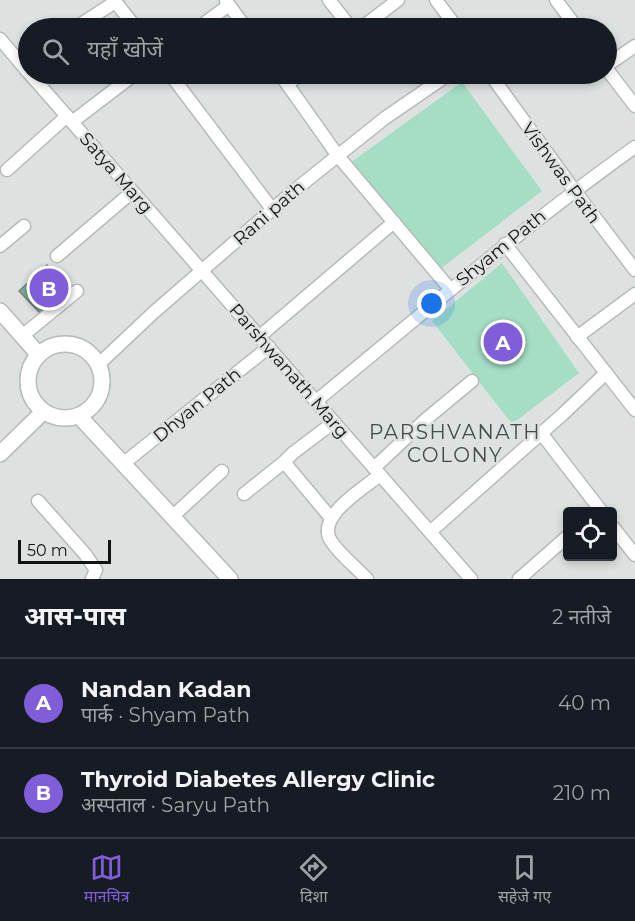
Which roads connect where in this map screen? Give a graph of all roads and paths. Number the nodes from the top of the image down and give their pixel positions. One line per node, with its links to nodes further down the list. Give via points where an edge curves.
1 (328, 0): 11 (street)
2 (398, 0): 12 (street)
3 (436, 0): 13 (street)
4 (556, 0): 14 (street)
5 (115, 1): 7 (street); 8 (street)
6 (227, 3): 9 (street); 10 (street)
7 (90, 18)
8 (128, 18)
9 (210, 18)
10 (238, 18)
11 (343, 18)
12 (374, 18)
13 (450, 18)
14 (570, 18)
15 (1, 42): 17 (street, Satya Marg)
16 (635, 46): 18 (street)
17 (18, 58)
18 (617, 59)
19 (617, 82): 26 (street)
20 (41, 84): 27 (street, Satya Marg)
21 (121, 84): 27 (street)
22 (178, 84): 33 (street)
23 (288, 84): 29 (street)
24 (434, 84): 29 (street, Rani path)
25 (497, 84): 31 (street, Vishwas Path)
26 (635, 106)
27 (70, 119): 30 (street); 32 (street, Satya Marg)
28 (635, 147): 31 (street, Shyam Path)
29 (338, 156): 33 (street, Rani path); 34 (street)
30 (7, 170)
31 (574, 190): 36 (street, Shyam Path); 39 (street, Vishwas Path)
32 (132, 192): 38 (street); 40 (street, Satya Marg)
33 (273, 209): 40 (street, Rani path)
34 (393, 222): 41 (street); 46 (street)
35 (24, 226): 37 (street)
36 (506, 244): 41 (street, Shyam Path); 47 (street)
37 (0, 246)
38 (57, 256)
39 (635, 270)
40 (202, 271): 46 (street, Parshwanath Marg); 50 (street, Rani path)
41 (450, 289): 53 (street, Shyam Path)
42 (76, 291): 45 (street)
43 (635, 294): 47 (street)
44 (0, 311): 45 (street)
45 (22, 336): 49 (street)
46 (260, 336): 48 (street, Parshwanath Marg)
47 (577, 337): 51 (street)
48 (269, 347): 53 (street, Parshwanath Marg); 61 (street, Dhyan Path)
49 (39, 354): 50 (street, via 56,345 76,345 86,349); 55 (street, via 28,373 28,384 35,404)
50 (99, 364): 56 (street, via 100,394 96,404)
51 (606, 373): 54 (street); 58 (street)
52 (472, 381): 63 (street, via 425,420)
53 (316, 401): 57 (street, Parshwanath Marg)
54 (635, 410)
55 (44, 412): 56 (street, via 61,418); 59 (street)
56 (79, 416): 61 (street)
57 (334, 422): 60 (street); 63 (street, Parshwanath Marg)
58 (541, 433): 66 (street); 69 (street)
59 (0, 454)
60 (284, 462): 64 (street); 68 (street)
61 (124, 463): 67 (street)
62 (222, 471): 67 (street)
63 (377, 471): 68 (street); 69 (street, Parshwanath Marg)
64 (244, 494)
65 (38, 501): 73 (street, via 96,570)
66 (597, 507)
67 (173, 516): 74 (street)
68 (330, 518): 75 (street, via 330,540)
69 (430, 532): 76 (street, Parshwanath Marg)
70 (617, 532): 72 (street)
71 (563, 540): 77 (street)
72 (635, 555)
73 (92, 579)
74 (230, 579)
75 (367, 579)
76 (471, 579)
77 (519, 579)

